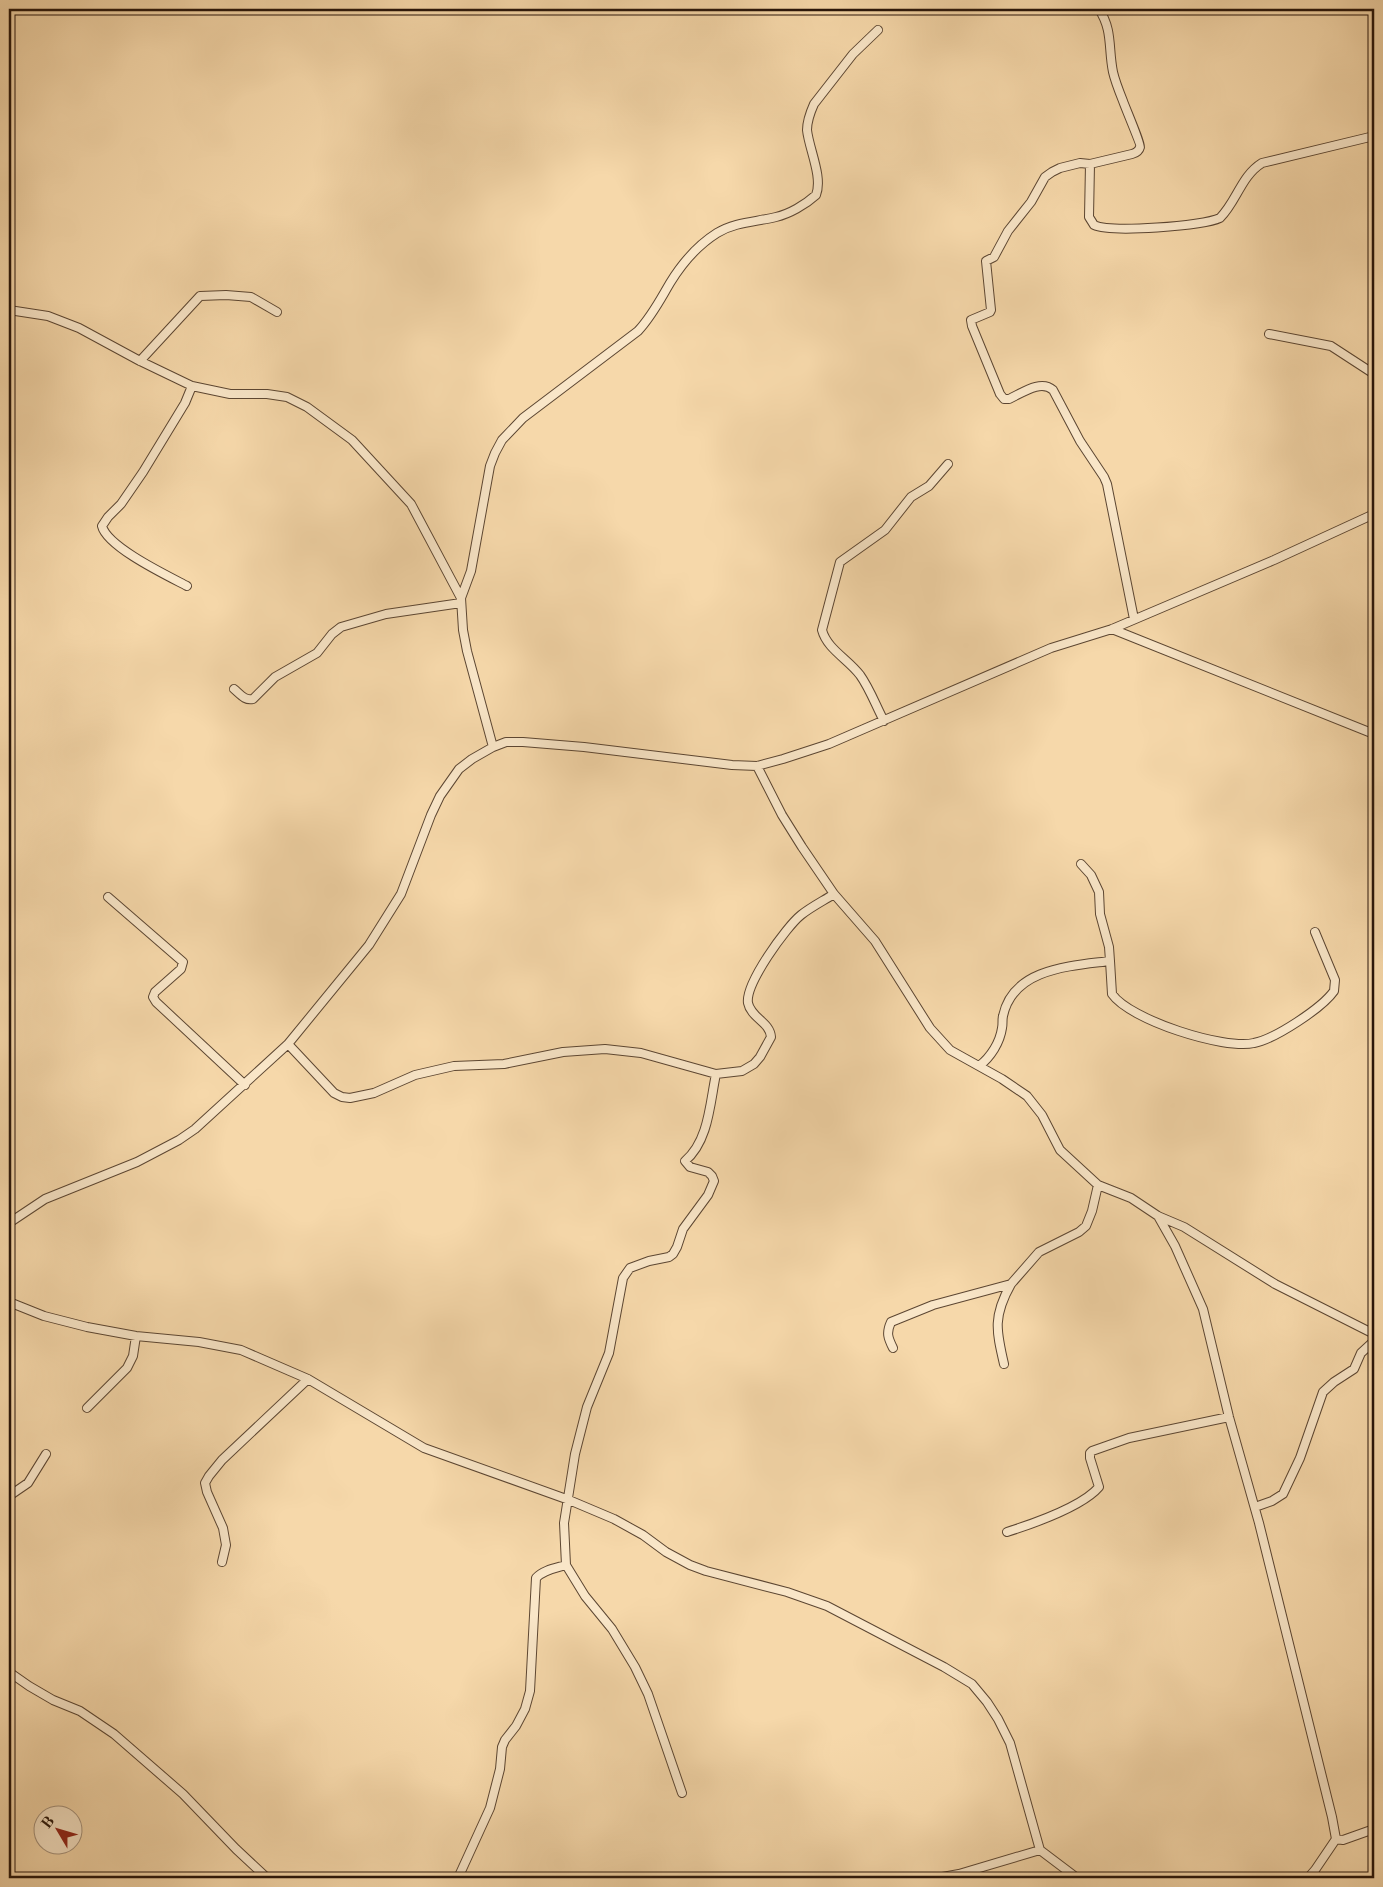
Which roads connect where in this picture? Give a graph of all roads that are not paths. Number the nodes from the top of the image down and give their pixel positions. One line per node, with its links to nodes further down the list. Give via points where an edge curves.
1 (1099, 9): 4 (street, via 1108,26 1113,72 1141,145 1132,154)
2 (878, 30): 14 (street, via 849,60 810,113 808,130 816,196 778,216 731,226 702,244 677,272 651,316 638,331 523,418 502,440 490,466 475,554)
3 (1374, 136): 4 (street, via 1262,163 1254,168 1220,218 1164,228 1094,225 1089,217)
4 (1090, 164): 15 (street, via 1060,168 1046,177 994,257 986,261 990,312 970,320 1004,399 1041,385 1048,386 1104,477)
5 (9, 310): 8 (street, via 48,316)
6 (276, 312): 8 (street, via 251,297 200,296)
7 (1269, 334): 9 (street, via 1331,346)
8 (140, 361): 10 (street)
9 (1374, 374)
10 (192, 386): 13 (street, via 182,410 143,472 102,526 109,537 137,559); 14 (street, via 230,394 287,397 307,407 352,440 411,504)
11 (948, 464): 18 (street, via 933,482 911,498 885,530 840,562 822,630 826,641 861,676)
12 (1374, 514): 15 (street)
13 (187, 586)
14 (461, 600): 17 (street, via 354,622 336,630 318,652 275,677 253,699 244,698); 20 (street, via 467,651)
15 (1134, 619): 16 (street)
16 (1112, 629): 18 (street, via 1051,648); 19 (street)
17 (234, 689)
18 (884, 721): 21 (street, via 828,744)
19 (1374, 734)
20 (493, 747): 21 (street, via 506,742 524,742); 27 (street, via 459,769 449,782 431,815 394,907 369,945)
21 (757, 766): 23 (street, via 782,815)
22 (1080, 864): 26 (street, via 1096,883 1099,892)
23 (834, 894): 28 (street, via 875,941 930,1028 950,1050); 29 (street, via 801,915 778,940 758,973 748,1001 771,1037 760,1057 742,1070)
24 (108, 898): 30 (street, via 183,962 181,969 155,992 156,1002)
25 (1315, 932): 26 (street, via 1335,980 1334,991 1283,1031 1248,1044 1186,1034 1134,1011 1112,994)
26 (1110, 961): 28 (street, via 1038,974 1026,981 1007,1004 998,1041 990,1056)
27 (288, 1044): 29 (street, via 334,1093 346,1098 374,1093 415,1075 454,1066 504,1064 563,1052 605,1049 641,1053); 30 (street)
28 (979, 1066): 31 (street, via 1027,1096 1042,1115 1060,1150)
29 (716, 1074): 46 (street, via 704,1131 698,1146 686,1161 690,1167 708,1172 714,1181 708,1195 683,1229 673,1254 626,1271 609,1353 575,1454)
30 (245, 1085): 33 (street, via 179,1140 137,1162 45,1199)
31 (1098, 1185): 32 (street, via 1131,1198); 34 (street, via 1086,1226 1039,1252)
32 (1158, 1216): 36 (street, via 1184,1227 1275,1284); 43 (street, via 1203,1309)
33 (9, 1223)
34 (1011, 1284): 39 (street, via 933,1305 891,1322 887,1336); 40 (street, via 997,1315)
35 (9, 1302): 37 (street, via 44,1316)
36 (1374, 1334)
37 (136, 1336): 41 (street, via 200,1342 240,1350); 42 (street, via 133,1356 127,1368)
38 (1374, 1341): 47 (street, via 1362,1353 1354,1369 1323,1392 1300,1458 1283,1494)
39 (892, 1348)
40 (1004, 1364)
41 (308, 1379): 46 (street, via 424,1448); 49 (street, via 222,1460 205,1483 223,1528 226,1545)
42 (86, 1408)
43 (1229, 1417): 47 (street); 48 (street, via 1129,1438 1092,1451 1090,1458 1099,1487 1093,1493 1068,1508)
44 (46, 1454): 45 (street, via 28,1483)
45 (9, 1496)
46 (569, 1500): 50 (street, via 564,1523); 55 (street, via 614,1519 690,1565 827,1606 972,1684 987,1702 1010,1743)
47 (1255, 1507): 54 (street)
48 (1007, 1532)
49 (222, 1562)
50 (566, 1565): 52 (street, via 635,1667 648,1694); 57 (street, via 536,1578 530,1691 516,1726 502,1747 490,1808)
51 (9, 1672): 56 (street, via 53,1700 80,1711 114,1734 183,1794)
52 (682, 1793)
53 (1374, 1829): 54 (street, via 1343,1840)
54 (1336, 1839): 60 (street)
55 (1040, 1850): 58 (street); 59 (street)
56 (267, 1878)
57 (458, 1878)
58 (937, 1878)
59 (1077, 1878)
60 (1308, 1878)

